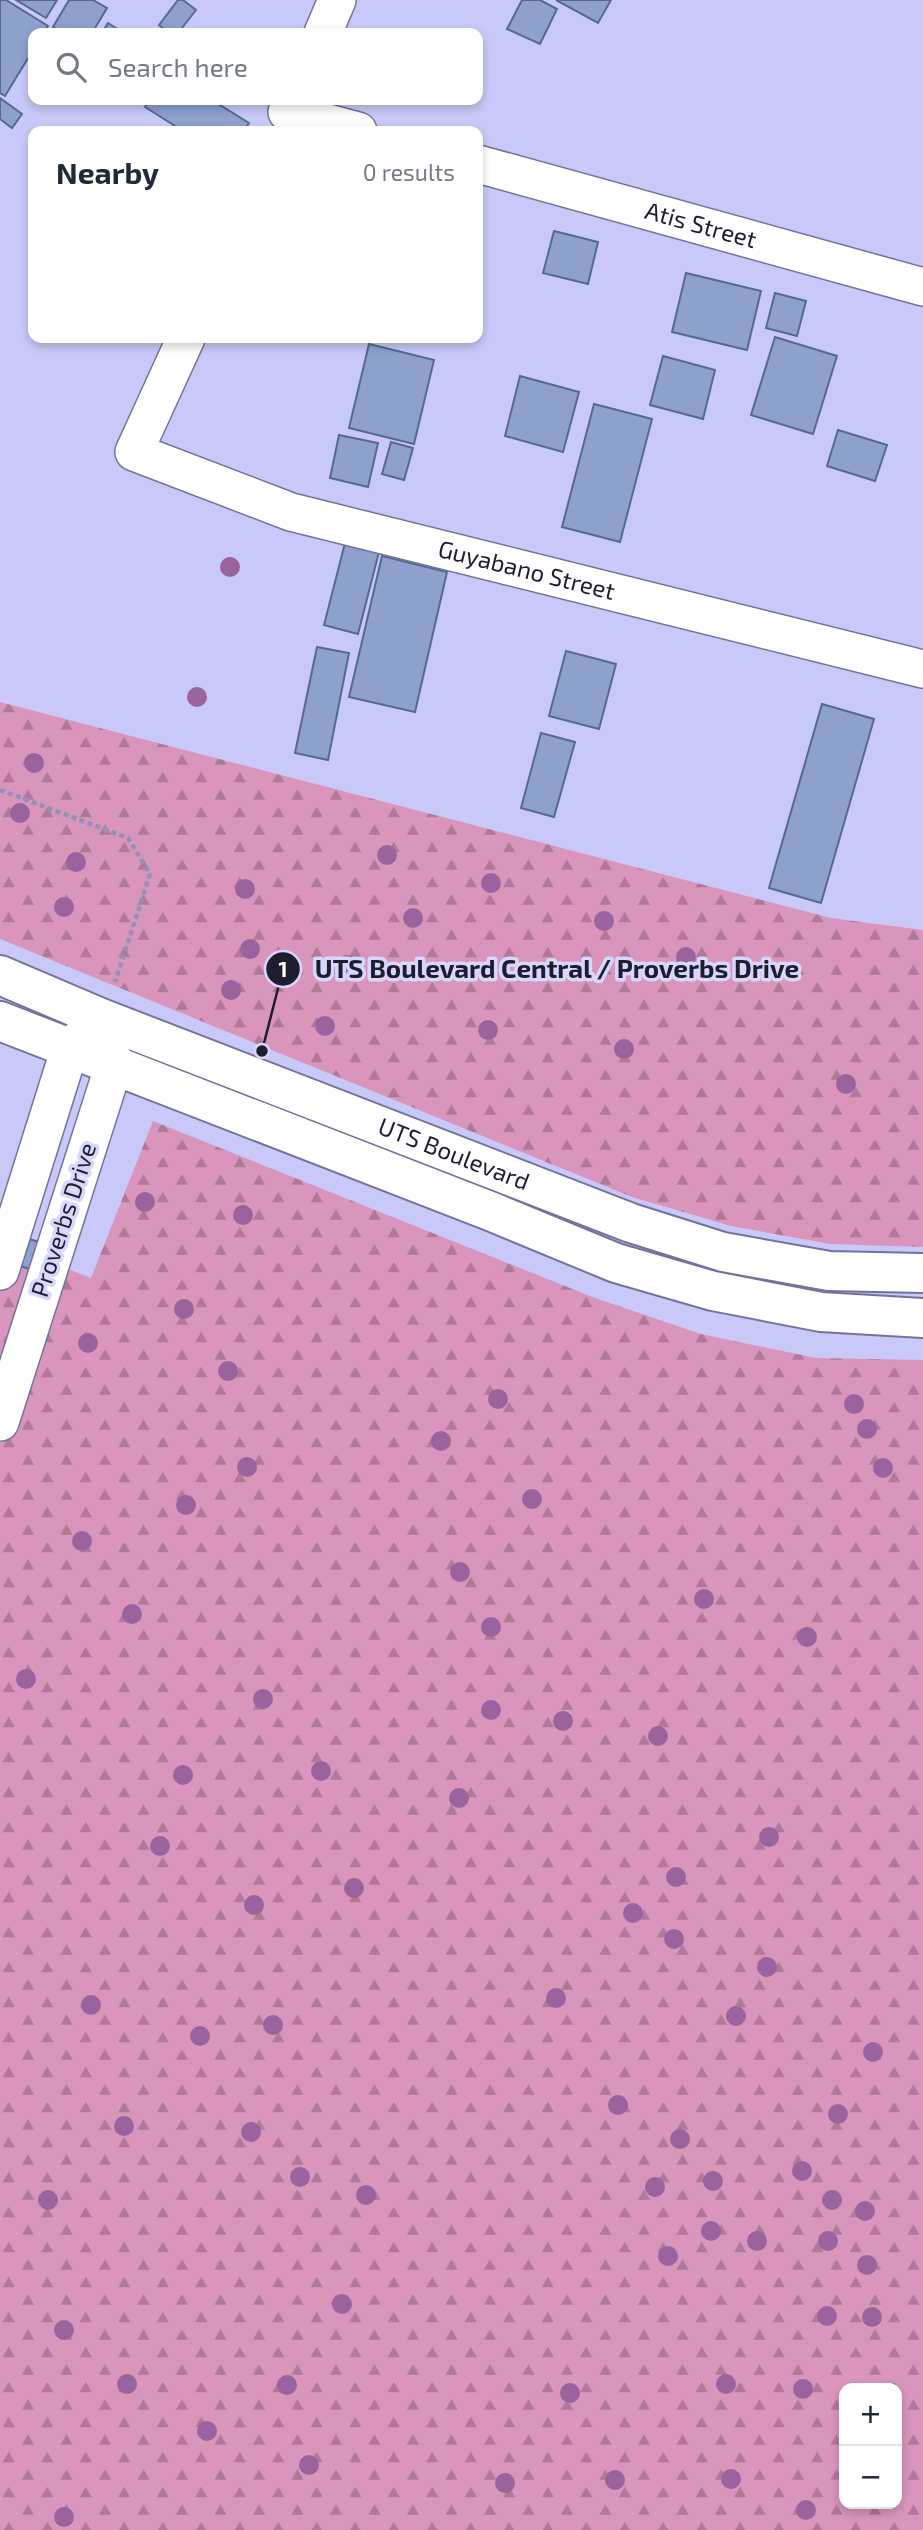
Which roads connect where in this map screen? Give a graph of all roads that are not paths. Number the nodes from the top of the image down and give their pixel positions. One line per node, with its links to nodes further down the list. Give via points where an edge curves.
1 (337, 0): 2 (street)
2 (325, 28)
3 (286, 114): 4 (street)
4 (337, 126)
5 (483, 165): 6 (street, Atis Street)
6 (923, 287)
7 (184, 343): 8 (street, Guyabano Street, via 134,452 291,512)
8 (923, 669)
9 (0, 975): 10 (main road, UTS Boulevard)
10 (101, 1018): 12 (street, Proverbs Drive); 13 (street); 15 (main road, UTS Boulevard, via 631,1223 723,1252 829,1271)
11 (0, 1021): 12 (main road, UTS Boulevard)
12 (70, 1048): 13 (main road, UTS Boulevard); 14 (street, Proverbs Drive)
13 (114, 1065): 16 (main road, UTS Boulevard, via 616,1263 713,1291 821,1312); 17 (street, Proverbs Drive)
14 (0, 1271)
15 (923, 1273)
16 (923, 1318)
17 (0, 1422)

